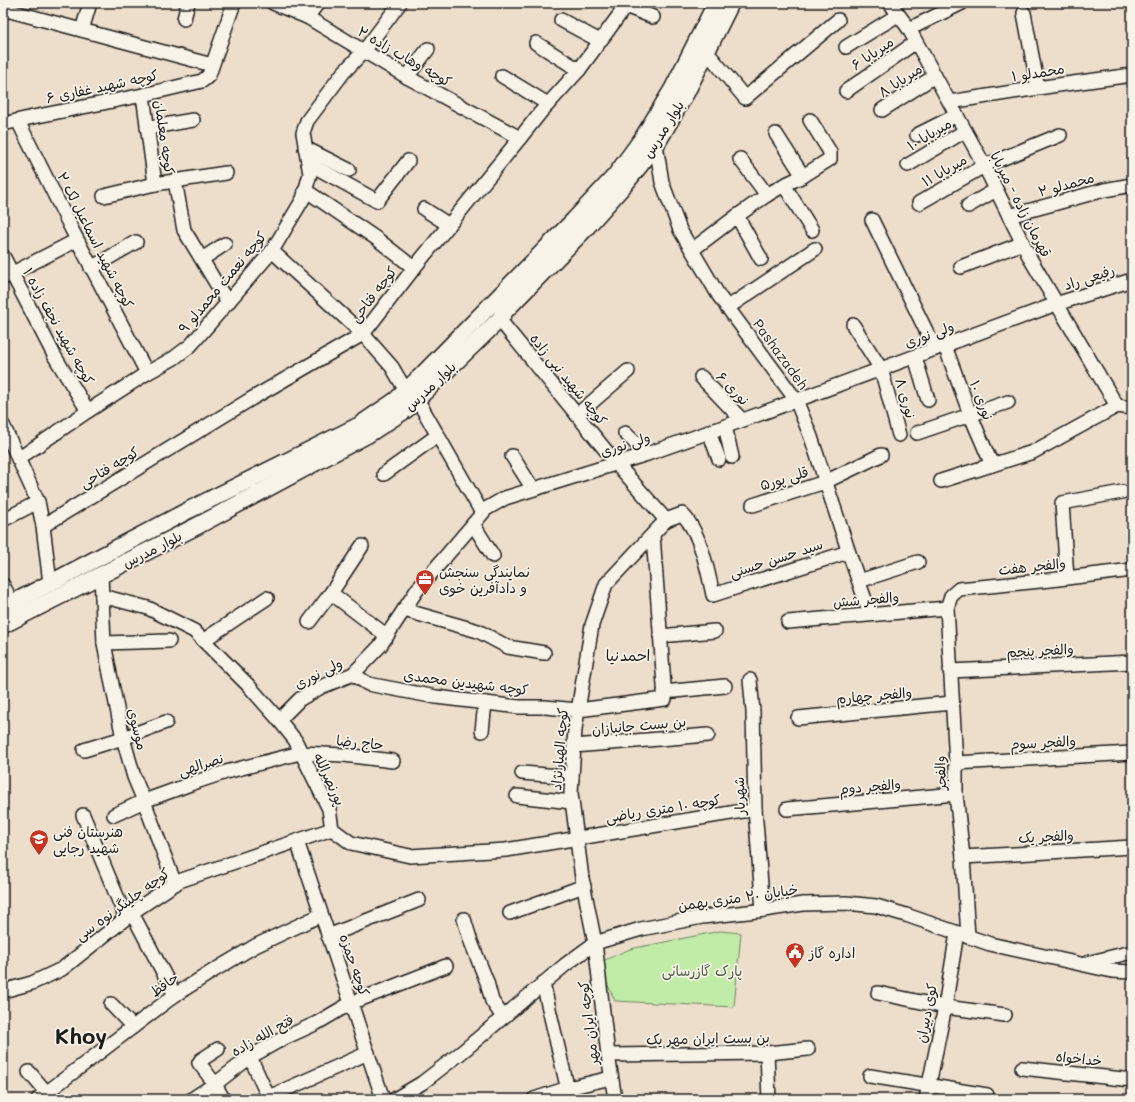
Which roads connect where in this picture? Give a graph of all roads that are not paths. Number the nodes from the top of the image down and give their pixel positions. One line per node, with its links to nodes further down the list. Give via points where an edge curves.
1 (90, 3): 21 (street)
2 (188, 3): 17 (street)
3 (234, 3): 29 (street)
4 (273, 3): 15 (street, کوچه وهاب زاده ۲)
5 (318, 3): 15 (street)
6 (400, 3): 28 (street, کوچه نعمت محمدلو ۹)
7 (716, 3): 27 (main road, بلوار مدرس)
8 (731, 3): 27 (main road, بلوار مدرس)
9 (890, 3): 14 (street, قهرمان زاده - میربابا)
10 (962, 3): 20 (street)
11 (624, 4): 16 (street); 22 (street, کوچه فتاحی)
12 (3, 9): 21 (street)
13 (1024, 13): 35 (street)
14 (898, 15): 20 (street, قهرمان زاده - میربابا); 25 (street)
15 (307, 17): 28 (street, کوچه وهاب زاده ۲)
16 (653, 17)
17 (184, 19)
18 (562, 20): 22 (street)
19 (838, 20): 27 (street, via 744,98)
20 (909, 29): 23 (street, قهرمان زاده - میربابا)
21 (82, 30): 29 (street)
22 (600, 41): 30 (street, کوچه فتاحی)
23 (916, 42): 33 (street, قهرمان زاده - میربابا); 36 (street, میربابا ۶)
24 (536, 43): 30 (street)
25 (846, 47)
26 (428, 49): 34 (street)
27 (700, 49): 52 (main road, بلوار مدرس, via 686,93); 105 (main road, بلوار مدرس, via 615,176)
28 (364, 51): 34 (street, کوچه وهاب زاده ۲); 53 (street, کوچه نعمت محمدلو ۹, via 343,73 306,121 303,133)
29 (212, 65): 37 (street, کوچه شهید غفاری ۶, via 209,75 202,81)
30 (579, 70): 39 (street, کوچه فتاحی)
31 (1132, 75): 35 (street, محمدلو ۱)
32 (502, 76): 39 (street)
33 (935, 76): 38 (street, قهرمان زاده - میربابا); 40 (street, میربابا ۸)
34 (407, 77): 51 (street, کوچه وهاب زاده ۲)
35 (1038, 88): 38 (street, محمدلو ۱)
36 (846, 90)
37 (143, 95): 44 (street, کوچه شهید غفاری ۶); 46 (street, کوچه معلمان)
38 (950, 102): 41 (street, قهرمان زاده - میربابا)
39 (548, 104): 51 (street, کوچه فتاحی)
40 (882, 110)
41 (957, 115): 47 (street, قهرمان زاده - میربابا); 49 (street)
42 (193, 120): 46 (street)
43 (810, 120): 61 (street, via 830,152 830,159)
44 (18, 121): 45 (street, کوچه شهید غفاری ۶); 78 (street, کوچه شهید اسماعیل لک ۲)
45 (3, 124)
46 (147, 128): 63 (street, کوچه معلمان)
47 (965, 131): 57 (street, میربابا ۱۰); 58 (street, قهرمان زاده - میربابا)
48 (776, 134): 61 (street)
49 (917, 135)
50 (1060, 135): 58 (street, میربابا ۱۱)
51 (520, 138): 76 (street, کوچه فتاحی)
52 (656, 145): 83 (street, Pashazadeh, via 662,182 680,230); 96 (main road, بلوار مدرس, via 625,184)
53 (305, 148): 56 (street, کوچه نعمت محمدلو ۹); 59 (street)
54 (740, 159): 68 (street)
55 (408, 161): 56 (street, via 377,201)
56 (308, 163): 66 (street, کوچه نعمت محمدلو ۹, via 310,174)
57 (908, 165)
58 (984, 166): 67 (street, قهرمان زاده - میربابا); 70 (street, میربابا ۱۱)
59 (349, 170)
60 (226, 173): 62 (street)
61 (803, 176): 64 (street)
62 (175, 181): 63 (street); 86 (street, via 184,230)
63 (156, 184): 69 (street)
64 (784, 185): 68 (street); 77 (street)
65 (1132, 185): 74 (street, محمدلو ۲)
66 (305, 190): 84 (street, کوچه نعمت محمدلو ۹, via 303,199); 90 (street, via 377,239)
67 (996, 190): 71 (street); 74 (street, قهرمان زاده - میربابا)
68 (767, 195): 73 (street)
69 (104, 196)
70 (919, 203)
71 (968, 206)
72 (424, 209): 76 (street)
73 (737, 216): 83 (street); 87 (street)
74 (1009, 216): 80 (street, قهرمان زاده - میربابا)
75 (872, 220): 99 (street, نوری ۱۰)
76 (449, 225): 90 (street, کوچه فتاحی)
77 (812, 230)
78 (77, 240): 89 (street, کوچه شهید اسماعیل لک ۲); 91 (street)
79 (136, 242): 89 (street)
80 (1023, 243): 88 (street); 94 (street, قهرمان زاده - میربابا)
81 (225, 244): 86 (street)
82 (815, 249): 95 (street)
83 (692, 250): 95 (street, Pashazadeh)
84 (272, 251): 93 (street, کوچه نعمت محمدلو ۹); 98 (street)
85 (3, 256): 91 (street, کوچه شهید نجف زاده ۱)
86 (202, 259): 93 (street)
87 (762, 259)
88 (961, 267)
89 (91, 268): 103 (street, کوچه شهید اسماعیل لک ۲)
90 (414, 268): 98 (street, کوچه فتاحی)
91 (7, 276): 111 (street, کوچه شهید نجف زاده ۱)
92 (1132, 280): 94 (street, رفیعی راد)
93 (228, 303): 103 (street, کوچه نعمت محمدلو ۹, via 191,345)
94 (1056, 304): 99 (street, ولی نوری); 109 (street, قهرمان زاده - میربابا)
95 (727, 308): 106 (street, Pashazadeh)
96 (500, 319): 105 (main road, بلوار مدرس); 113 (street, کوچه شهید نبی زاده)
97 (853, 325): 101 (street, نوری ۸)
98 (363, 334): 105 (street); 141 (street, کوچه فتاحی)
99 (940, 347): 100 (street, ولی نوری); 112 (street, نوری ۱۰)
100 (915, 357): 101 (street, ولی نوری); 107 (street)
101 (881, 369): 106 (street, ولی نوری); 121 (street, نوری ۸)
102 (628, 371): 113 (street)
103 (147, 374): 111 (street, کوچه نعمت محمدلو ۹)
104 (701, 377): 114 (street, نوری ۶)
105 (412, 395): 120 (street); 148 (main road, بلوار مدرس, via 407,409 367,435); 151 (main road, بلوار مدرس, via 396,400 358,426)
106 (796, 400): 114 (street, ولی نوری); 132 (street, Pashazadeh)
107 (928, 400)
108 (1008, 402): 112 (street)
109 (1117, 406): 110 (street); 129 (street, via 1033,452)
110 (1132, 408)
111 (88, 411): 126 (street, کوچه نعمت محمدلو ۹)
112 (970, 414): 119 (street); 129 (street, نوری ۱۰)
113 (577, 415): 128 (street, کوچه شهید نبی زاده)
114 (742, 420): 116 (street, ولی نوری)
115 (3, 425): 126 (street)
116 (725, 426): 117 (street, ولی نوری); 125 (street)
117 (709, 432): 122 (street, ولی نوری); 127 (street)
118 (625, 433): 122 (street)
119 (917, 434)
120 (438, 435): 130 (street); 137 (street)
121 (899, 435)
122 (647, 454): 128 (street, ولی نوری)
123 (881, 455): 132 (street, قلی پور۵)
124 (512, 456): 133 (street)
125 (732, 457)
126 (18, 459): 135 (street)
127 (719, 459)
128 (616, 464): 133 (street, ولی نوری); 139 (street, کوچه شهید نبی زاده)
129 (992, 465): 131 (street)
130 (384, 474)
131 (942, 481)
132 (826, 482): 136 (street, قلی پور۵); 144 (street, Pashazadeh)
133 (533, 489): 137 (street, ولی نوری, via 505,498)
134 (1122, 492): 149 (street, via 1062,503)
135 (38, 502): 138 (street); 141 (street)
136 (753, 505)
137 (482, 513): 140 (street, ولی نوری)
138 (3, 520)
139 (666, 520): 142 (street); 144 (street, سید حسن حسنی, via 682,514 686,518 695,533 705,560 713,595)
140 (473, 524): 145 (street); 158 (street, ولی نوری, via 417,590)
141 (43, 526): 151 (street)
142 (653, 535): 165 (street); 178 (street, کوچه الهیارنژاد, via 606,584 592,625)
143 (362, 546): 153 (street)
144 (848, 552): 150 (street, Pashazadeh)
145 (493, 556)
146 (918, 562): 150 (street)
147 (1132, 570): 149 (street, والفجر هفت)
148 (101, 575): 154 (street, موسوی); 162 (main road, بلوار مدرس)
149 (1067, 578): 157 (street, والفجر هفت, via 959,590 951,596)
150 (859, 581): 159 (street, Pashazadeh)
151 (50, 583): 156 (main road, بلوار مدرس)
152 (3, 585): 156 (street)
153 (331, 593): 160 (street); 164 (street)
154 (102, 596): 166 (street, پورنصرالله, via 148,608 194,631); 168 (street, موسوی)
155 (267, 598): 166 (street)
156 (8, 606)
157 (947, 608): 159 (street, والفجر شش); 171 (street, والفجر)
158 (404, 610): 164 (street, ولی نوری); 169 (street, via 478,631 508,647)
159 (870, 614): 161 (street, والفجر شش)
160 (309, 622)
161 (788, 622)
162 (3, 625)
163 (716, 632): 165 (street)
164 (387, 636): 172 (street, ولی نوری)
165 (660, 636): 175 (street)
166 (204, 640): 180 (street, پورنصرالله, via 248,684)
167 (169, 641): 168 (street)
168 (104, 643): 184 (street, موسوی)
169 (544, 653)
170 (1132, 662): 171 (street, والفجر پنجم)
171 (950, 670): 177 (street, والفجر)
172 (353, 674): 176 (street, کوچه شهیدین محمدی, via 368,684); 180 (street, ولی نوری, via 300,699)
173 (750, 680): 197 (street, شهریار)
174 (725, 686): 175 (street)
175 (664, 692): 178 (street, کوچه شهیدین محمدی, via 665,699)
176 (485, 703): 178 (street, کوچه شهیدین محمدی); 182 (street)
177 (952, 703): 179 (street, والفجر چهارم); 190 (street, والفجر)
178 (578, 710): 185 (street, کوچه الهیارنژاد)
179 (798, 718)
180 (279, 720): 187 (street, پورنصرالله, via 295,740)
181 (166, 722): 184 (street)
182 (482, 730)
183 (708, 735): 185 (street, بن بست جانبازان)
184 (123, 738): 186 (street); 195 (street, موسوی)
185 (574, 746): 192 (street, کوچه الهیارنژاد)
186 (84, 750)
187 (300, 753): 189 (street, حاج رضا); 195 (street, نصرالهی, via 226,772); 201 (street, پورنصرالله, via 329,809)
188 (1132, 753): 190 (street, والفجر سوم)
189 (393, 761)
190 (956, 763): 193 (street, والفجر)
191 (522, 772): 192 (street)
192 (572, 777): 196 (street, کوچه الهیارنژاد)
193 (956, 794): 198 (street, والفجر دوم); 205 (street, والفجر)
194 (517, 796): 196 (street)
195 (144, 801): 200 (street, نصرالهی); 206 (street, موسوی)
196 (572, 802): 202 (street, کوچه الهیارنژاد)
197 (755, 809): 202 (street, کوچه ۱۰ متری ریاضی); 209 (street, شهریار)
198 (787, 809)
199 (83, 815): 212 (street)
200 (114, 815)
201 (332, 829): 202 (street, پورنصرالله, via 351,843 410,856 506,850); 203 (street, کوچه چلینگر نوه سی)
202 (577, 838): 207 (street, کوچه الهیارنژاد)
203 (296, 841): 206 (street, کوچه چلینگر نوه سی); 211 (street, کوچه حمزه)
204 (1132, 847): 205 (street, والفجر یک)
205 (963, 857): 214 (street, والفجر)
206 (175, 884): 212 (street, کوچه چلینگر نوه سی)
207 (584, 886): 210 (street); 216 (street, کوچه الهیارنژاد)
208 (419, 900): 215 (street)
209 (763, 910): 214 (street, خیابان ۲۰ متری بهمن, via 803,904 846,903 876,906); 216 (street, خیابان ۲۰ متری بهمن, via 702,917 641,929)
210 (510, 913)
211 (321, 915): 215 (street, کوچه حمزه); 224 (street, حافظ, via 255,946)
212 (129, 916): 222 (street, کوچه چلینگر نوه سی, via 62,969 32,983); 224 (street)
213 (464, 918): 229 (street, via 492,1001)
214 (962, 935): 218 (street, خیابان ۲۰ متری بهمن, via 990,944); 227 (street, کوی دبیران)
215 (328, 936): 225 (street, کوچه حمزه)
216 (595, 943): 221 (street, خیابان ۲۰ متری بهمن); 235 (street, کوچه ایران مهر)
217 (1132, 952): 218 (street, خیابان ۲۰ متری بهمن)
218 (1084, 964): 220 (street, via 1112,971)
219 (446, 966): 225 (street, فتح الله زاده)
220 (1132, 972)
221 (543, 983): 229 (street, خیابان ۲۰ متری بهمن); 244 (street)
222 (3, 991)
223 (878, 993): 227 (street)
224 (174, 995): 230 (street, حافظ)
225 (351, 1003): 233 (street, کوچه حمزه); 236 (street, فتح الله زاده)
226 (111, 1004): 230 (street)
227 (945, 1007): 228 (street); 243 (street, کوی دبیران)
228 (1005, 1015)
229 (503, 1017): 245 (street, خیابان ۲۰ متری بهمن, via 422,1083)
230 (134, 1027): 247 (street, حافظ)
231 (218, 1049): 242 (street, via 200,1063)
232 (808, 1049): 234 (street, بن بست ایران مهر یک)
233 (368, 1053): 236 (street, via 271,1096 267,1094); 250 (street, کوچه حمزه)
234 (767, 1053): 235 (street, بن بست ایران مهر یک); 254 (street)
235 (608, 1055): 240 (street, کوچه ایران مهر)
236 (250, 1057): 242 (street, فتح الله زاده)
237 (1022, 1068): 241 (street, خداخواه)
238 (29, 1072): 247 (street)
239 (870, 1076): 243 (street)
240 (612, 1078): 244 (street); 253 (street, کوچه ایران مهر)
241 (1132, 1080)
242 (215, 1084): 248 (street, فتح الله زاده); 249 (street)
243 (929, 1085): 246 (street); 255 (street, کوی دبیران)
244 (569, 1093): 252 (street)
245 (413, 1094): 251 (street, خیابان ۲۰ متری بهمن)
246 (987, 1095)
247 (45, 1097)
248 (192, 1099)
249 (223, 1099)
250 (383, 1099)
251 (395, 1099)
252 (534, 1099)
253 (615, 1099)
254 (769, 1099)
255 (926, 1099)

